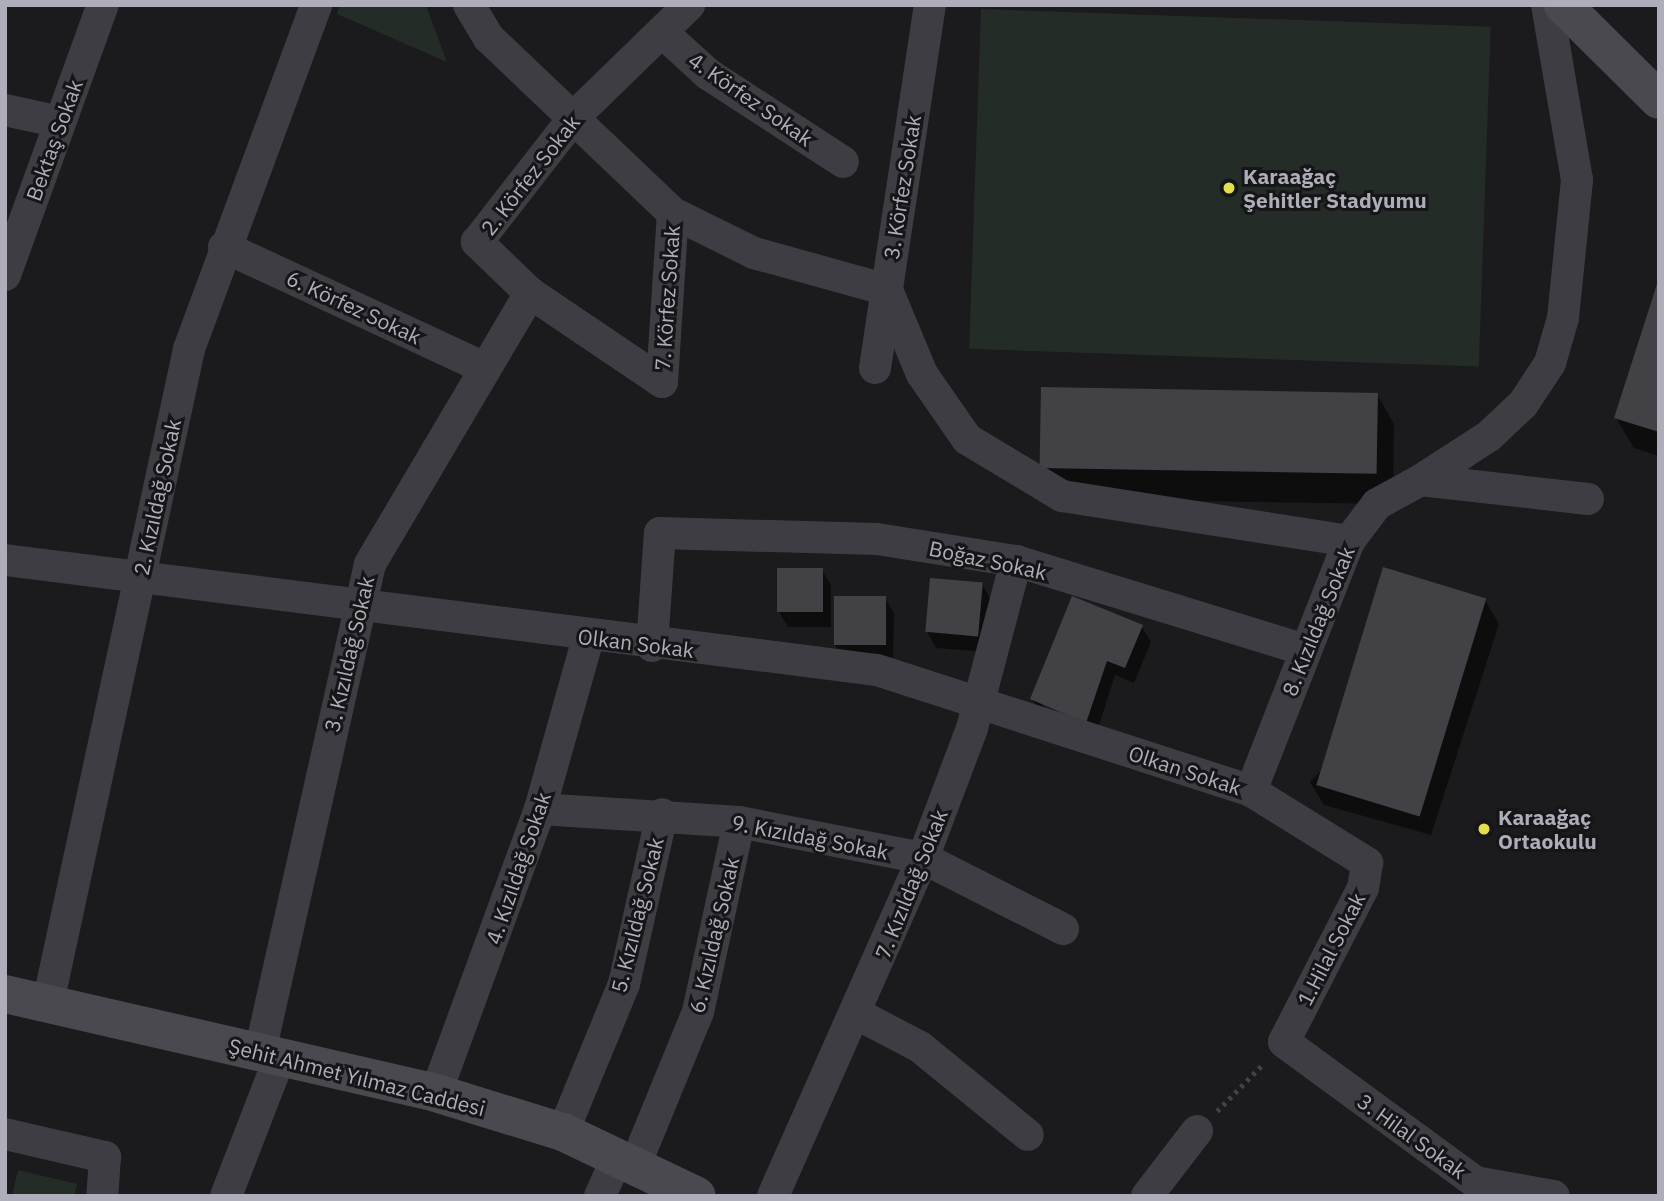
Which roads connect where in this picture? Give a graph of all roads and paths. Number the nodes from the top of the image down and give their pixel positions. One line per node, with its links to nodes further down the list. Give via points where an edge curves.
1 (103, 5): 12 (street, Bektaş Sokak)
2 (316, 5): 15 (street, 2. Kızıldağ Sokak)
3 (469, 5): 11 (street, via 489,38)
4 (689, 5): 8 (street, 2. Körfez Sokak)
5 (930, 5): 17 (street, 3. Körfez Sokak)
6 (1547, 5): 22 (street, 8. Kızıldağ Sokak, via 1577,180 1563,318 1550,363 1523,404 1489,436)
7 (1563, 5): 9 (street)
8 (663, 33): 11 (street, 2. Körfez Sokak); 13 (street, 4. Körfez Sokak, via 708,74)
9 (1659, 100)
10 (5, 110): 12 (street)
11 (576, 116): 14 (street); 18 (street, 2. Körfez Sokak, via 477,242)
12 (60, 122): 16 (street, Bektaş Sokak)
13 (842, 162)
14 (673, 213): 17 (street, via 754,253); 21 (street, 7. Körfez Sokak)
15 (224, 247): 19 (street, 6. Körfez Sokak); 27 (street, 2. Kızıldağ Sokak, via 189,349)
16 (5, 275)
17 (887, 290): 20 (street, 3. Körfez Sokak); 24 (street, via 922,374 967,439 1062,496)
18 (530, 293): 19 (street, 3. Kızıldağ Sokak); 21 (street, 2. Körfez Sokak)
19 (485, 368): 28 (street, 3. Kızıldağ Sokak, via 370,564)
20 (875, 368)
21 (662, 383)
22 (1421, 480): 23 (street); 24 (street, 8. Kızıldağ Sokak, via 1377,504)
23 (1588, 499)
24 (1349, 541): 31 (street, 8. Kızıldağ Sokak)
25 (5, 560): 27 (street, Olkan Sokak)
26 (1016, 561): 30 (street, Boğaz Sokak, via 877,539 660,533); 31 (street, Boğaz Sokak); 32 (street, 7. Kızıldağ Sokak)
27 (138, 581): 28 (street, Olkan Sokak); 40 (street, 2. Kızıldağ Sokak)
28 (359, 608): 29 (street, Olkan Sokak, via 494,619); 43 (street, 3. Kızıldağ Sokak)
29 (587, 638): 30 (street, Olkan Sokak); 34 (street, 4. Kızıldağ Sokak)
30 (652, 646): 32 (street, Olkan Sokak, via 877,670)
31 (1305, 650): 33 (street, 8. Kızıldağ Sokak)
32 (979, 701): 33 (street, Olkan Sokak); 37 (street, 7. Kızıldağ Sokak)
33 (1251, 791): 42 (street, 1.Hilal Sokak, via 1367,863 1363,888)
34 (540, 809): 35 (street, 9. Kızıldağ Sokak); 44 (street, 4. Kızıldağ Sokak)
35 (662, 814): 36 (street, 9. Kızıldağ Sokak); 46 (street, 5. Kızıldağ Sokak, via 624,984)
36 (739, 822): 37 (street, 9. Kızıldağ Sokak); 49 (street, 6. Kızıldağ Sokak, via 698,1012)
37 (923, 858): 38 (street, 9. Kızıldağ Sokak); 41 (street, 7. Kızıldağ Sokak)
38 (1063, 929)
39 (5, 994): 40 (street, Şehit Ahmet Yılmaz Caddesi)
40 (48, 1003): 43 (street, Şehit Ahmet Yılmaz Caddesi)
41 (857, 1014): 48 (street, via 920,1047); 55 (street, 7. Kızıldağ Sokak)
42 (1284, 1042): 45 (path); 50 (street, 3. Hilal Sokak)
43 (270, 1055): 44 (street, Şehit Ahmet Yılmaz Caddesi); 52 (street, 3. Kızıldağ Sokak)
44 (436, 1093): 46 (street, Şehit Ahmet Yılmaz Caddesi)
45 (1197, 1131): 56 (street)
46 (563, 1132): 49 (street, Şehit Ahmet Yılmaz Caddesi)
47 (5, 1134): 51 (street, via 106,1157)
48 (1028, 1135)
49 (627, 1159): 53 (street, 6. Kızıldağ Sokak); 54 (street, Şehit Ahmet Yılmaz Caddesi)
50 (1469, 1189): 57 (street, 3. Hilal Sokak)
51 (102, 1196)
52 (226, 1196)
53 (600, 1196)
54 (697, 1196)
55 (774, 1196)
56 (1147, 1196)
57 (1554, 1196)

